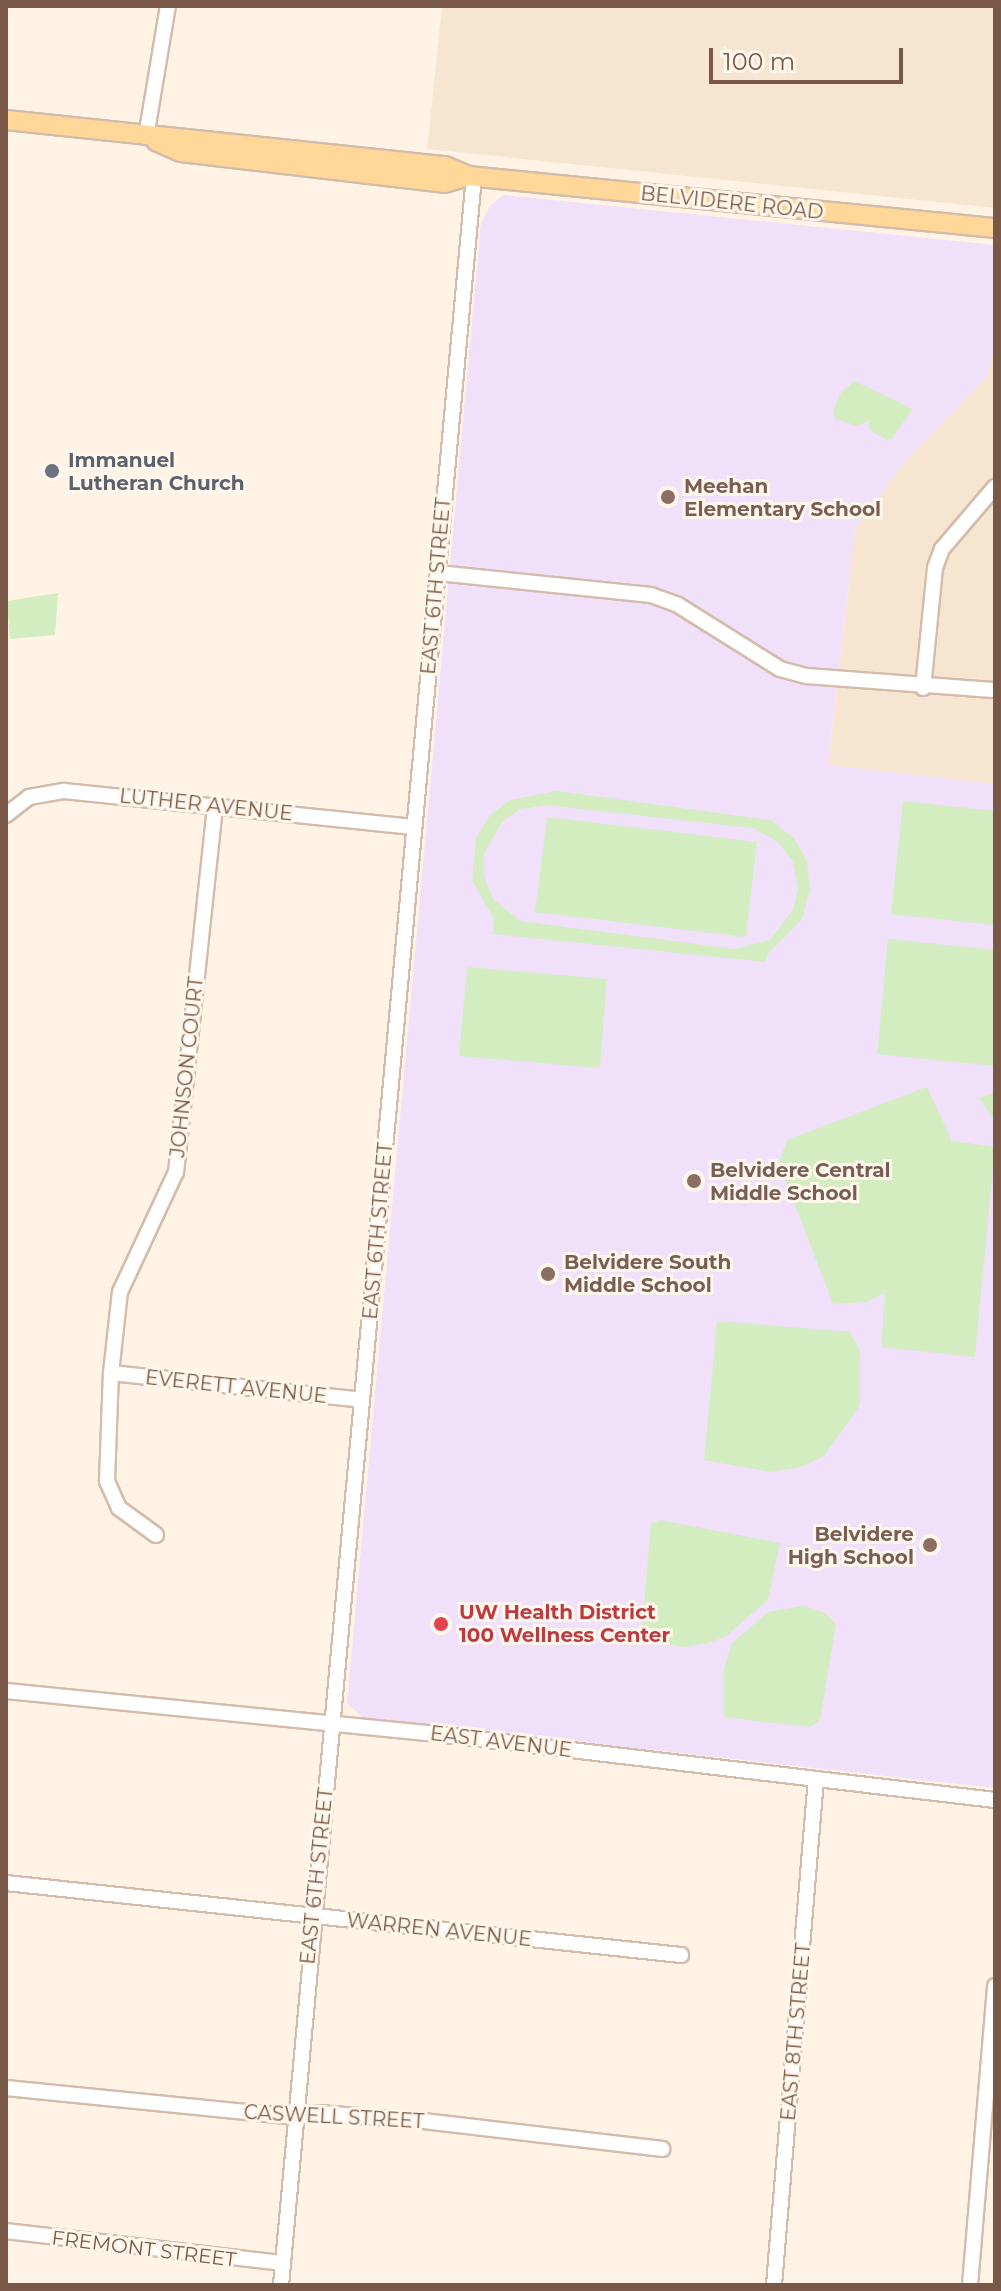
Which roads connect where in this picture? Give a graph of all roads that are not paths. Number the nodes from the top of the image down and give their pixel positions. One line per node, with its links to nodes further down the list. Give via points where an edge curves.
1 (168, 6): 3 (street)
2 (6, 120): 3 (main road, BELVIDERE ROAD)
3 (146, 137): 4 (main road, BELVIDERE ROAD, via 445,166)
4 (471, 177): 5 (main road, BELVIDERE ROAD); 7 (street, EAST 6TH STREET)
5 (995, 228)
6 (995, 487): 8 (street, via 942,549 935,568)
7 (438, 573): 8 (street, via 651,595 678,605 780,669); 12 (street, EAST 6TH STREET)
8 (923, 688): 9 (street)
9 (995, 690)
10 (215, 806): 11 (street, LUTHER AVENUE, via 64,791 29,797); 12 (street, LUTHER AVENUE); 13 (street, JOHNSON COURT, via 176,1172 120,1292)
11 (6, 815)
12 (413, 827): 14 (street, EAST 6TH STREET)
13 (111, 1373): 14 (street, EVERETT AVENUE); 15 (street, JOHNSON COURT, via 107,1481 119,1508)
14 (362, 1400): 17 (street, EAST 6TH STREET)
15 (156, 1535)
16 (6, 1691): 17 (street, EAST AVENUE)
17 (334, 1724): 18 (street, EAST AVENUE); 21 (street, EAST 6TH STREET)
18 (816, 1779): 19 (street, EAST AVENUE); 30 (street, EAST 8TH STREET)
19 (995, 1800)
20 (6, 1883): 21 (street, WARREN AVENUE)
21 (312, 1918): 22 (street, WARREN AVENUE); 25 (street, EAST 6TH STREET)
22 (681, 1955)
23 (995, 1986): 31 (street)
24 (6, 2088): 25 (street, CASWELL STREET)
25 (294, 2117): 26 (street, CASWELL STREET, via 319,2113 424,2121); 28 (street, EAST 6TH STREET)
26 (662, 2149)
27 (6, 2231): 28 (street, FREMONT STREET)
28 (283, 2263): 29 (street, EAST 6TH STREET)
29 (281, 2285)
30 (774, 2285)
31 (970, 2285)

